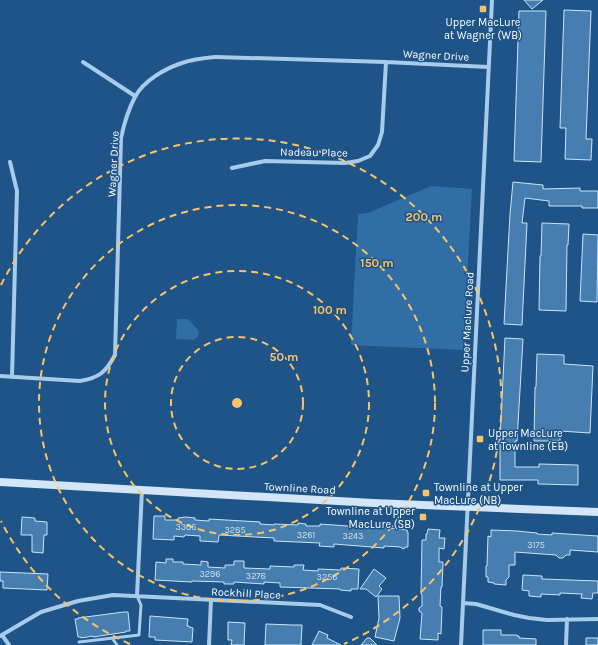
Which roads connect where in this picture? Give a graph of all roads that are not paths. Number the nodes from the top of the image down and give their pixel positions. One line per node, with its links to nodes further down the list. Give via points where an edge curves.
1 (492, 0): 4 (street, Upper Maclure Road)
2 (82, 62): 5 (street)
3 (386, 62): 4 (street, Wagner Drive); 5 (street, Wagner Drive, via 204,58 182,63 157,75); 7 (street, Nadeau Place, via 382,132 378,145 370,156 345,163 265,161)
4 (488, 67): 12 (street, Upper Maclure Road)
5 (136, 96): 9 (street, Wagner Drive, via 121,138 115,355 110,365 91,379)
6 (10, 162): 9 (street, via 17,191)
7 (232, 168)
8 (0, 376): 9 (street, Wagner Drive)
9 (12, 377)
10 (0, 482): 11 (street, Townline Road)
11 (142, 489): 12 (street, Townline Road); 14 (street)
12 (467, 507): 13 (street, Townline Road); 16 (street, Upper Maclure Road)
13 (598, 512)
14 (137, 596): 15 (street, Rockhill Place); 20 (street, Rockhill Place, via 113,595 78,601 42,612); 21 (lane, via 141,605 139,635)
15 (211, 600): 17 (street, Rockhill Place, via 320,605); 25 (street)
16 (463, 603): 18 (street, via 529,618); 26 (street, Upper Maclure Road)
17 (351, 617)
18 (567, 619): 19 (street); 27 (street)
19 (598, 619)
20 (1, 635): 23 (street)
21 (112, 638): 22 (lane); 24 (lane)
22 (80, 642)
23 (9, 645)
24 (117, 645)
25 (209, 645)
26 (461, 645)
27 (566, 645)

